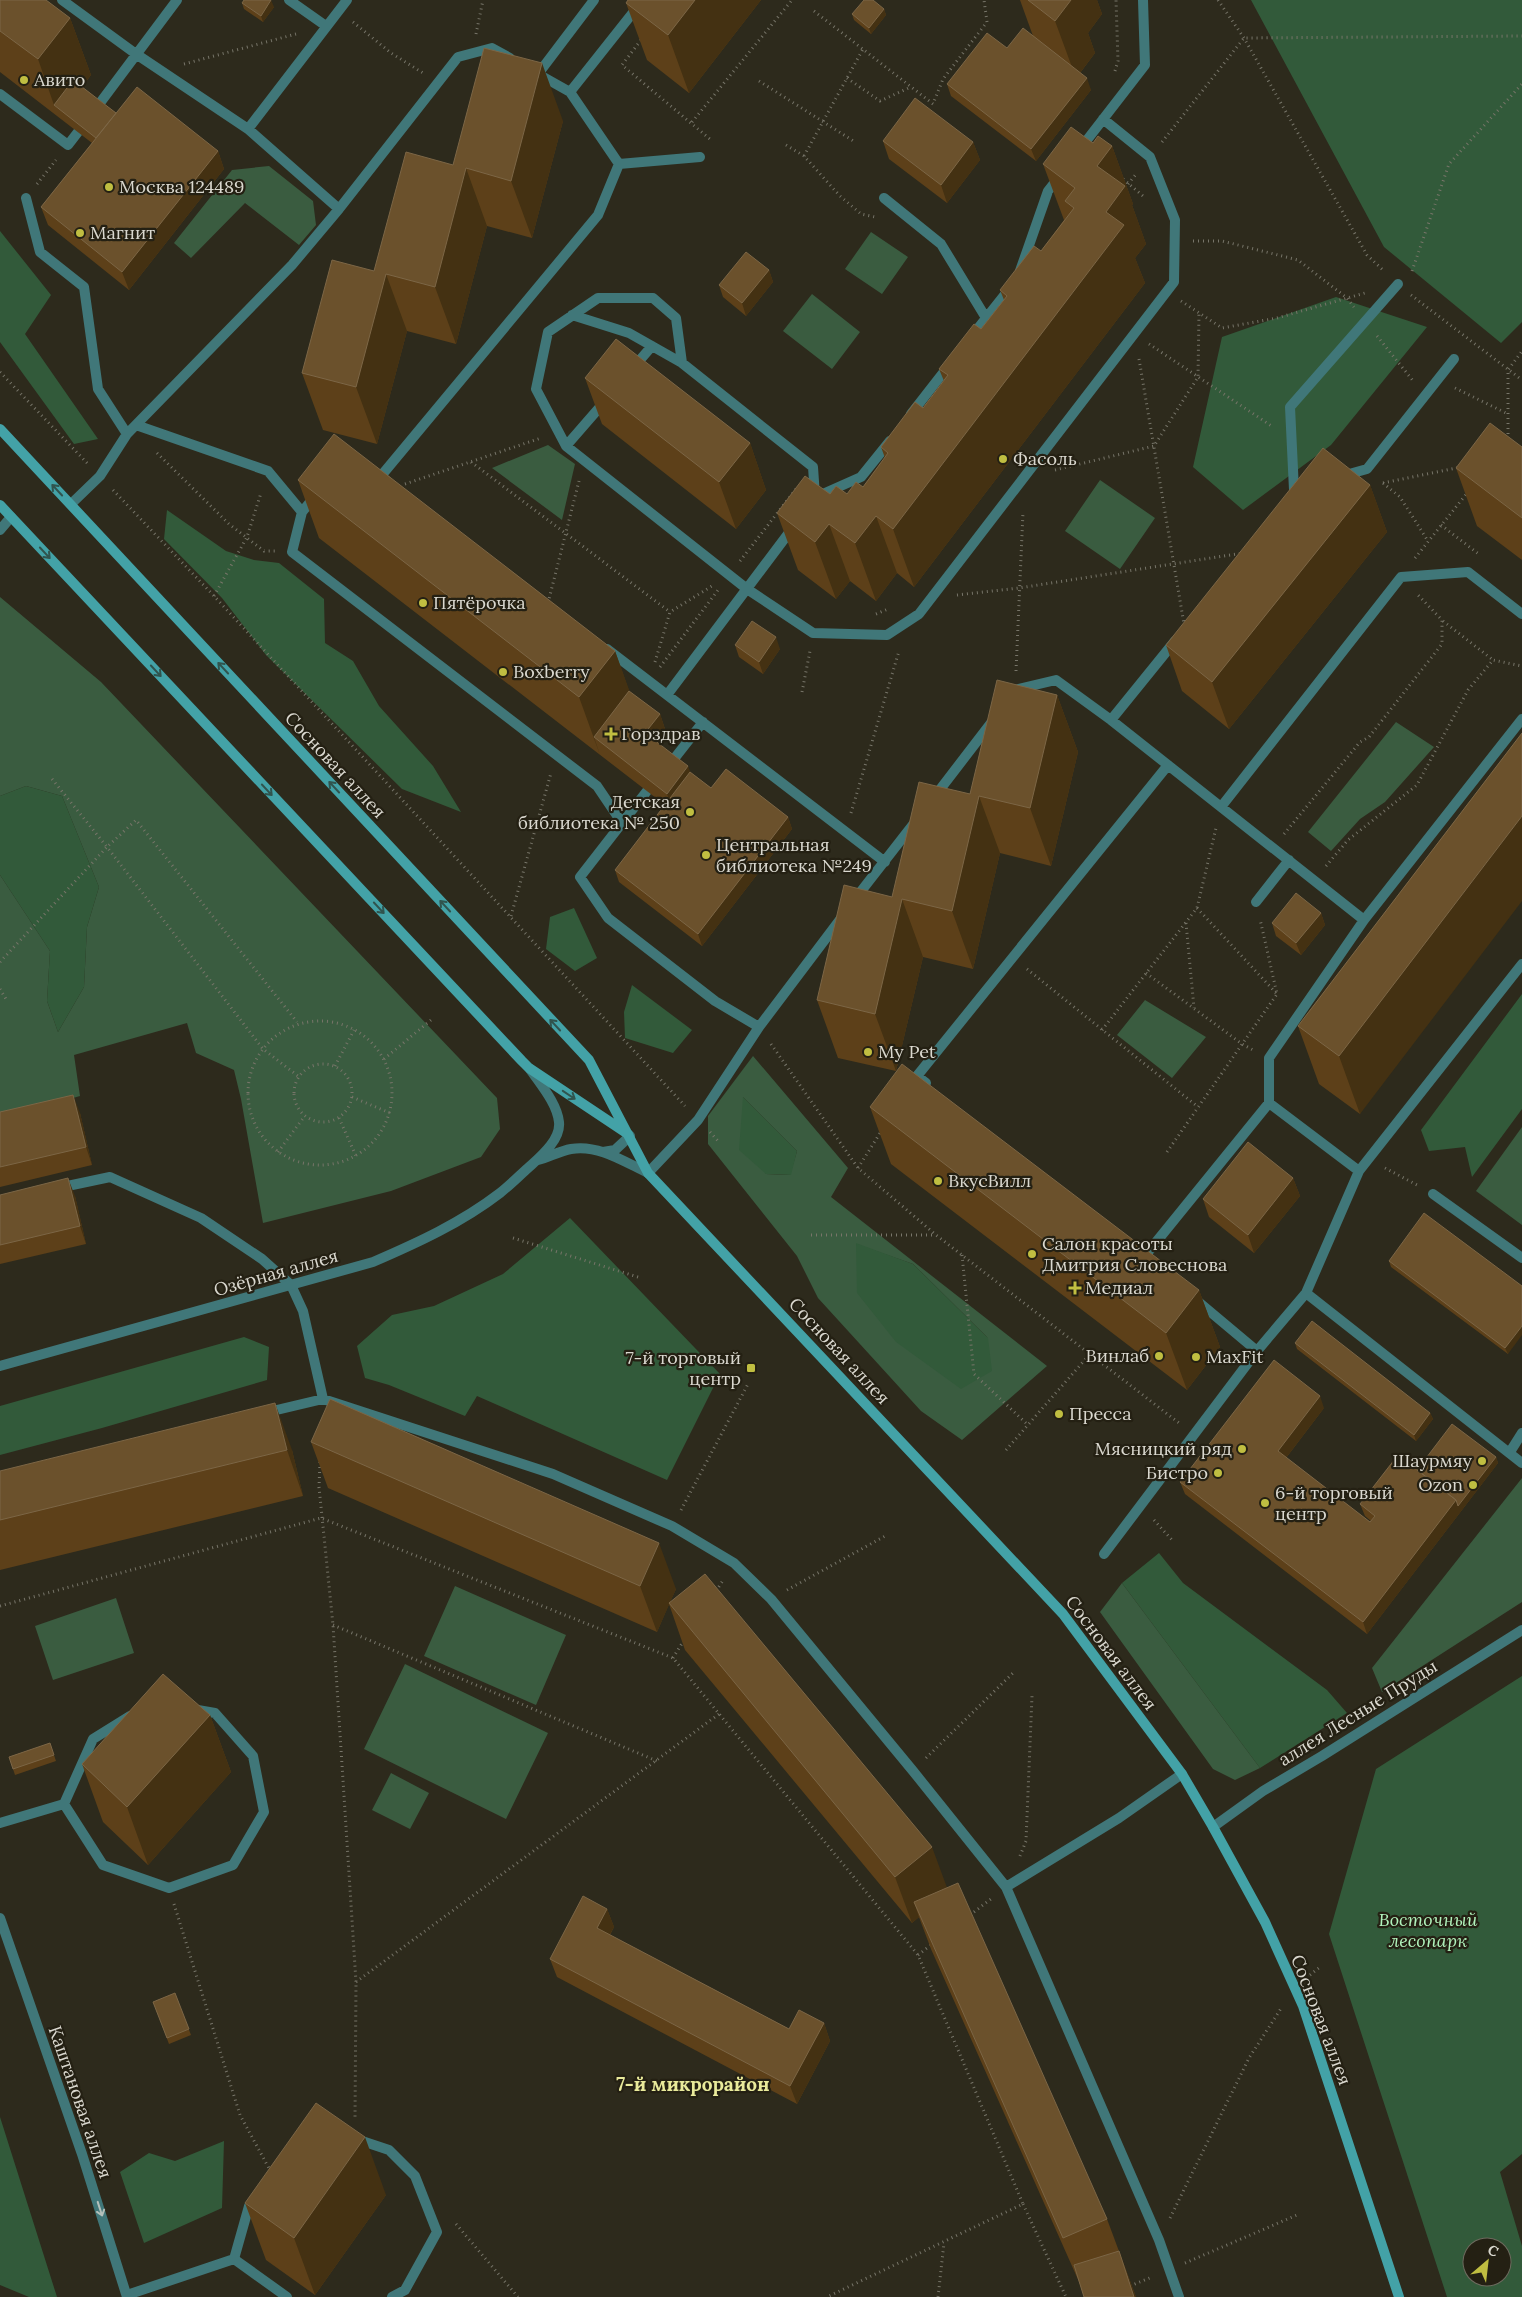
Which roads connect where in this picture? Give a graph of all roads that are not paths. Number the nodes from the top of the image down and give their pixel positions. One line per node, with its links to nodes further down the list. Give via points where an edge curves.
1 (62, 0): 9 (street)
2 (177, 0): 9 (street)
3 (289, 0): 8 (street)
4 (346, 0): 8 (street)
5 (594, 0): 10 (street)
6 (642, 0): 11 (street)
7 (1143, 0): 14 (street, via 1145,65)
8 (326, 26): 15 (street)
9 (136, 54): 13 (street); 15 (street)
10 (530, 70): 11 (street); 21 (street, via 492,48 458,57)
11 (570, 92): 18 (street)
12 (0, 94): 16 (street, via 68,145)
13 (97, 107)
14 (1103, 118): 24 (street, via 1048,192 1017,280); 44 (street, via 1150,157 1175,220 1174,282 932,598 908,622 888,635 813,633)
15 (248, 129): 21 (street)
16 (78, 132)
17 (700, 157): 18 (street)
18 (619, 164): 35 (street, via 598,215 377,476)
19 (26, 198): 32 (street, via 40,252 84,287 98,389)
20 (884, 198): 24 (street, via 941,244)
21 (339, 209): 30 (street, via 292,265)
22 (1401, 287): 37 (street, via 1388,295 1290,407)
23 (572, 316): 25 (street, via 629,333); 27 (street, via 598,298 653,298 676,318); 33 (street, via 548,332 536,389)
24 (986, 318): 27 (street, via 861,478 812,501 813,466)
25 (652, 346): 27 (street); 28 (street)
26 (1454, 359): 34 (street, via 1367,469)
27 (682, 363)
28 (627, 375)
29 (615, 389): 33 (street)
30 (136, 424): 32 (street); 40 (street, via 268,471)
31 (0, 429): 38 (main road, Сосновая аллея, one-way to 31)
32 (127, 434): 38 (street, via 100,476)
33 (566, 446): 44 (street)
34 (1330, 480)
35 (396, 488)
36 (321, 489): 40 (street)
37 (1295, 491)
38 (71, 504): 66 (main road, Сосновая аллея, one-way to 38, via 589,1060)
39 (0, 505): 41 (main road)
40 (302, 512): 56 (street, via 292,552 597,786)
41 (11, 517): 43 (street); 63 (main road, one-way to 63)
42 (798, 520): 44 (street)
43 (0, 530)
44 (747, 589): 48 (street)
45 (1522, 614): 55 (street, via 1468,572 1401,577)
46 (1184, 628): 50 (street)
47 (602, 645): 48 (street)
48 (667, 695): 51 (street)
49 (1522, 719): 60 (street)
50 (1112, 720): 53 (street); 58 (street, via 1056,680 1018,689)
51 (703, 722): 52 (street); 58 (street)
52 (670, 764)
53 (1168, 765): 55 (street); 64 (street, via 917,1076)
54 (647, 791): 56 (street)
55 (1221, 807): 57 (street)
56 (622, 823): 62 (street, via 580,877 608,918 715,1001)
57 (1289, 860): 59 (street); 60 (street)
58 (884, 862): 62 (street)
59 (1256, 902)
60 (1364, 920): 65 (street, via 1269,1058)
61 (1522, 964): 69 (street)
62 (759, 1028): 70 (street, via 698,1120)
63 (529, 1068): 66 (main road, one-way to 66); 68 (street, via 556,1109 560,1123 556,1137)
64 (932, 1088)
65 (1269, 1103): 69 (street); 73 (street)
66 (630, 1136): 67 (street, via 615,1150); 70 (main road, Сосновая аллея)
67 (603, 1152): 68 (street, via 571,1149); 70 (street)
68 (537, 1161): 75 (street, Озёрная аллея, via 472,1213 425,1239 373,1262)
69 (1359, 1171): 76 (street)
70 (648, 1173): 89 (main road, Сосновая аллея, via 1063,1614)
71 (46, 1190): 75 (street, via 110,1177 201,1218 262,1259)
72 (1432, 1194): 74 (street)
73 (1144, 1257)
74 (1522, 1258)
75 (290, 1285): 79 (street, Озёрная аллея); 80 (street, via 303,1312)
76 (1306, 1293): 78 (street); 83 (street)
77 (1190, 1295): 78 (street)
78 (1257, 1351): 85 (street)
79 (0, 1366)
80 (324, 1399): 81 (street); 93 (street, via 553,1474 672,1526 734,1563 771,1599)
81 (257, 1415)
82 (1522, 1433): 83 (street)
83 (1510, 1452): 84 (street)
84 (1522, 1463)
85 (1104, 1554)
86 (1522, 1630): 92 (street, аллея Лесные Пруды, via 1262,1791)
87 (179, 1707): 90 (street, via 215,1713 252,1756 264,1812 233,1865 169,1888 104,1865)
88 (135, 1713): 90 (street, via 93,1739)
89 (1182, 1774): 92 (main road, Сосновая аллея); 93 (street, via 1119,1818)
90 (64, 1804): 91 (street)
91 (0, 1823)
92 (1213, 1827): 102 (main road, Сосновая аллея, via 1265,1922 1303,2006)
93 (1006, 1887): 101 (street, via 1159,2240)
94 (0, 1918): 98 (street, Каштановая аллея, one-way to 98, via 82,2154)
95 (351, 2138): 100 (street, via 389,2150 415,2176 437,2232 405,2290)
96 (273, 2175): 97 (street, via 249,2206)
97 (234, 2259): 98 (street); 99 (street)
98 (127, 2296)
99 (287, 2297)
100 (392, 2297)
101 (1179, 2297)
102 (1399, 2297)

